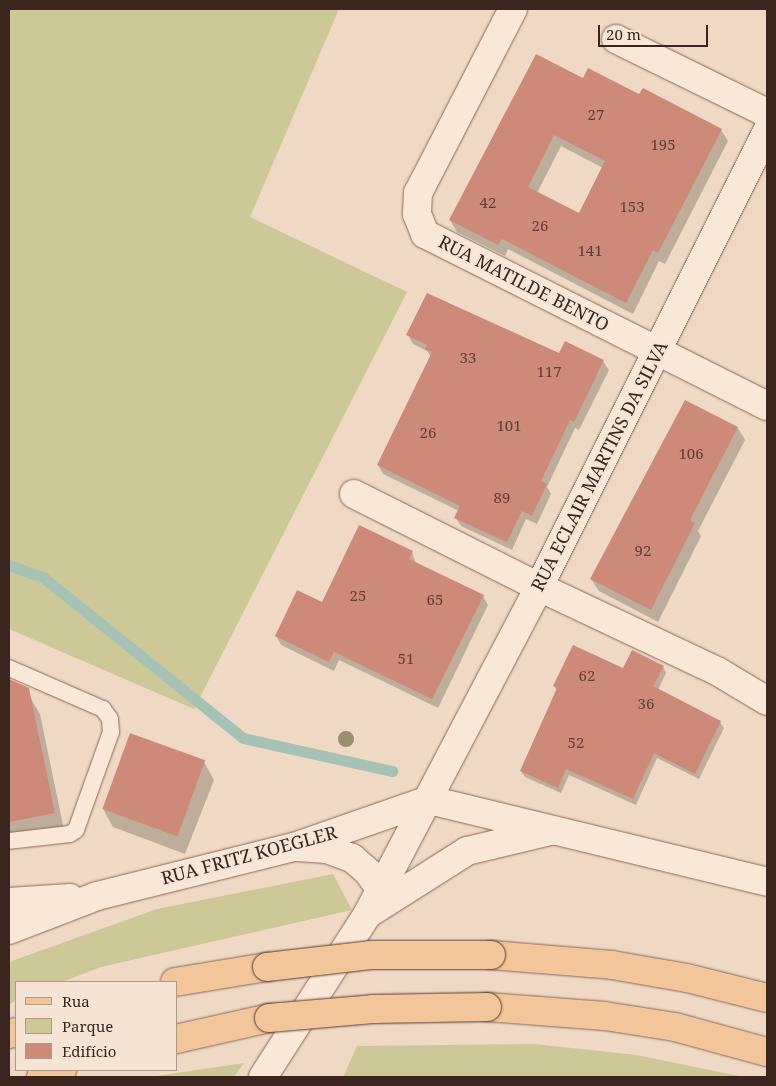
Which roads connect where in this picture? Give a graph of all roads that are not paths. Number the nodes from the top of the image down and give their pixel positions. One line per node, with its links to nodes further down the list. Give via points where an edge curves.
1 (513, 9): 5 (street, RUA MATILDE BENTO, via 418,192 417,214 425,234)
2 (616, 39): 3 (street)
3 (767, 113)
4 (767, 131): 5 (street, RUA ECLAIR MARTINS DA SILVA)
5 (658, 350): 6 (street, RUA MATILDE BENTO); 8 (street, RUA ECLAIR MARTINS DA SILVA)
6 (767, 406)
7 (354, 494): 8 (street)
8 (539, 587): 10 (street, via 717,672); 11 (street, RUA ECLAIR MARTINS DA SILVA)
9 (9, 668): 13 (lane, via 103,709 110,719 112,732 76,830 70,834)
10 (767, 701)
11 (429, 800): 12 (street); 14 (street, RUA FRITZ KOEGLER); 18 (street, RUA ECLAIR MARTINS DA SILVA)
12 (557, 829): 16 (street); 21 (street, via 466,851)
13 (9, 841)
14 (294, 847): 18 (street, via 327,849 352,858); 19 (street, RUA FRITZ KOEGLER)
15 (767, 861): 16 (street, via 757,865)
16 (710, 867): 17 (street)
17 (767, 882)
18 (381, 890): 21 (street, RUA ECLAIR MARTINS DA SILVA)
19 (97, 896): 20 (street, RUA FRITZ KOEGLER); 22 (street, RUA FRITZ KOEGLER)
20 (9, 902)
21 (367, 914): 29 (street, RUA ECLAIR MARTINS DA SILVA)
22 (9, 930)
23 (178, 982): 24 (main road, bridge, via 370,954 490,955 612,965 687,978)
24 (767, 998)
25 (178, 1039): 26 (main road, bridge, via 269,1018 373,1008 488,1008 605,1016 675,1027)
26 (767, 1052)
27 (59, 1071): 28 (main road)
28 (41, 1077)
29 (264, 1077)

